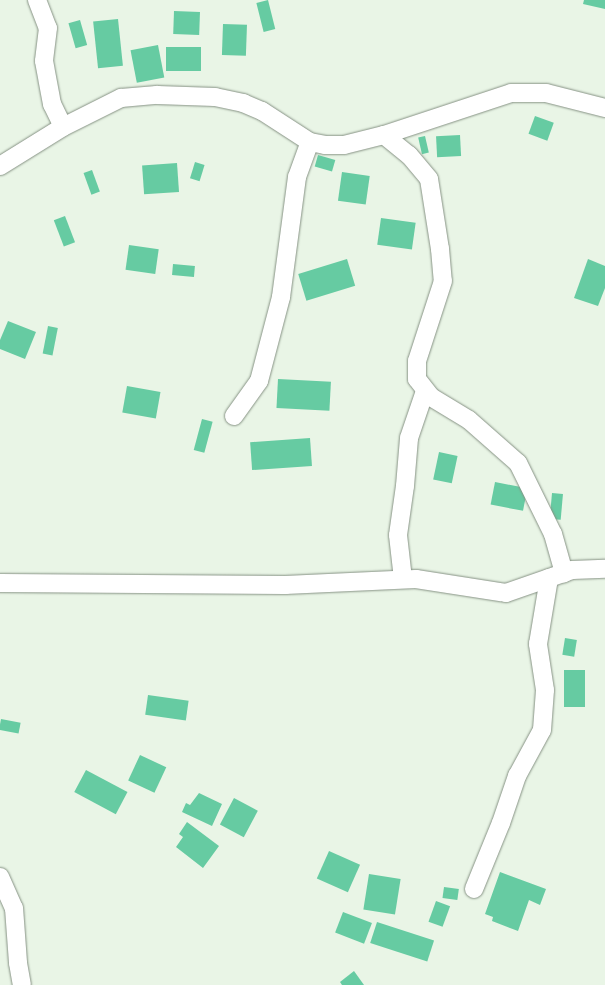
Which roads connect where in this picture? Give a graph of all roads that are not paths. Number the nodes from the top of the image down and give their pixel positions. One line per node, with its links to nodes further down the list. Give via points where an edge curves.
1 (37, 0): 3 (street, via 48,28 44,61 52,104)
2 (605, 108): 4 (street, via 546,93 512,93)
3 (63, 128): 5 (street, via 121,98 158,95 215,98 243,103 262,111); 6 (street)
4 (384, 135): 5 (street, via 344,145); 7 (street, via 410,155 428,179 434,207 443,281 417,361 417,379)
5 (310, 142): 8 (street, via 297,177 281,297 259,381)
6 (0, 166)
7 (425, 391): 10 (street, via 469,420 518,463 553,534); 11 (street, via 409,438 398,535)
8 (234, 416)
9 (605, 568): 10 (street, via 572,570)
10 (556, 576): 11 (street, via 506,593 416,578); 14 (street, via 538,644 545,690 542,730 517,776)
11 (403, 579): 12 (street, via 286,585)
12 (0, 583)
13 (0, 877): 15 (street, via 14,908)
14 (474, 889)
15 (22, 985)

